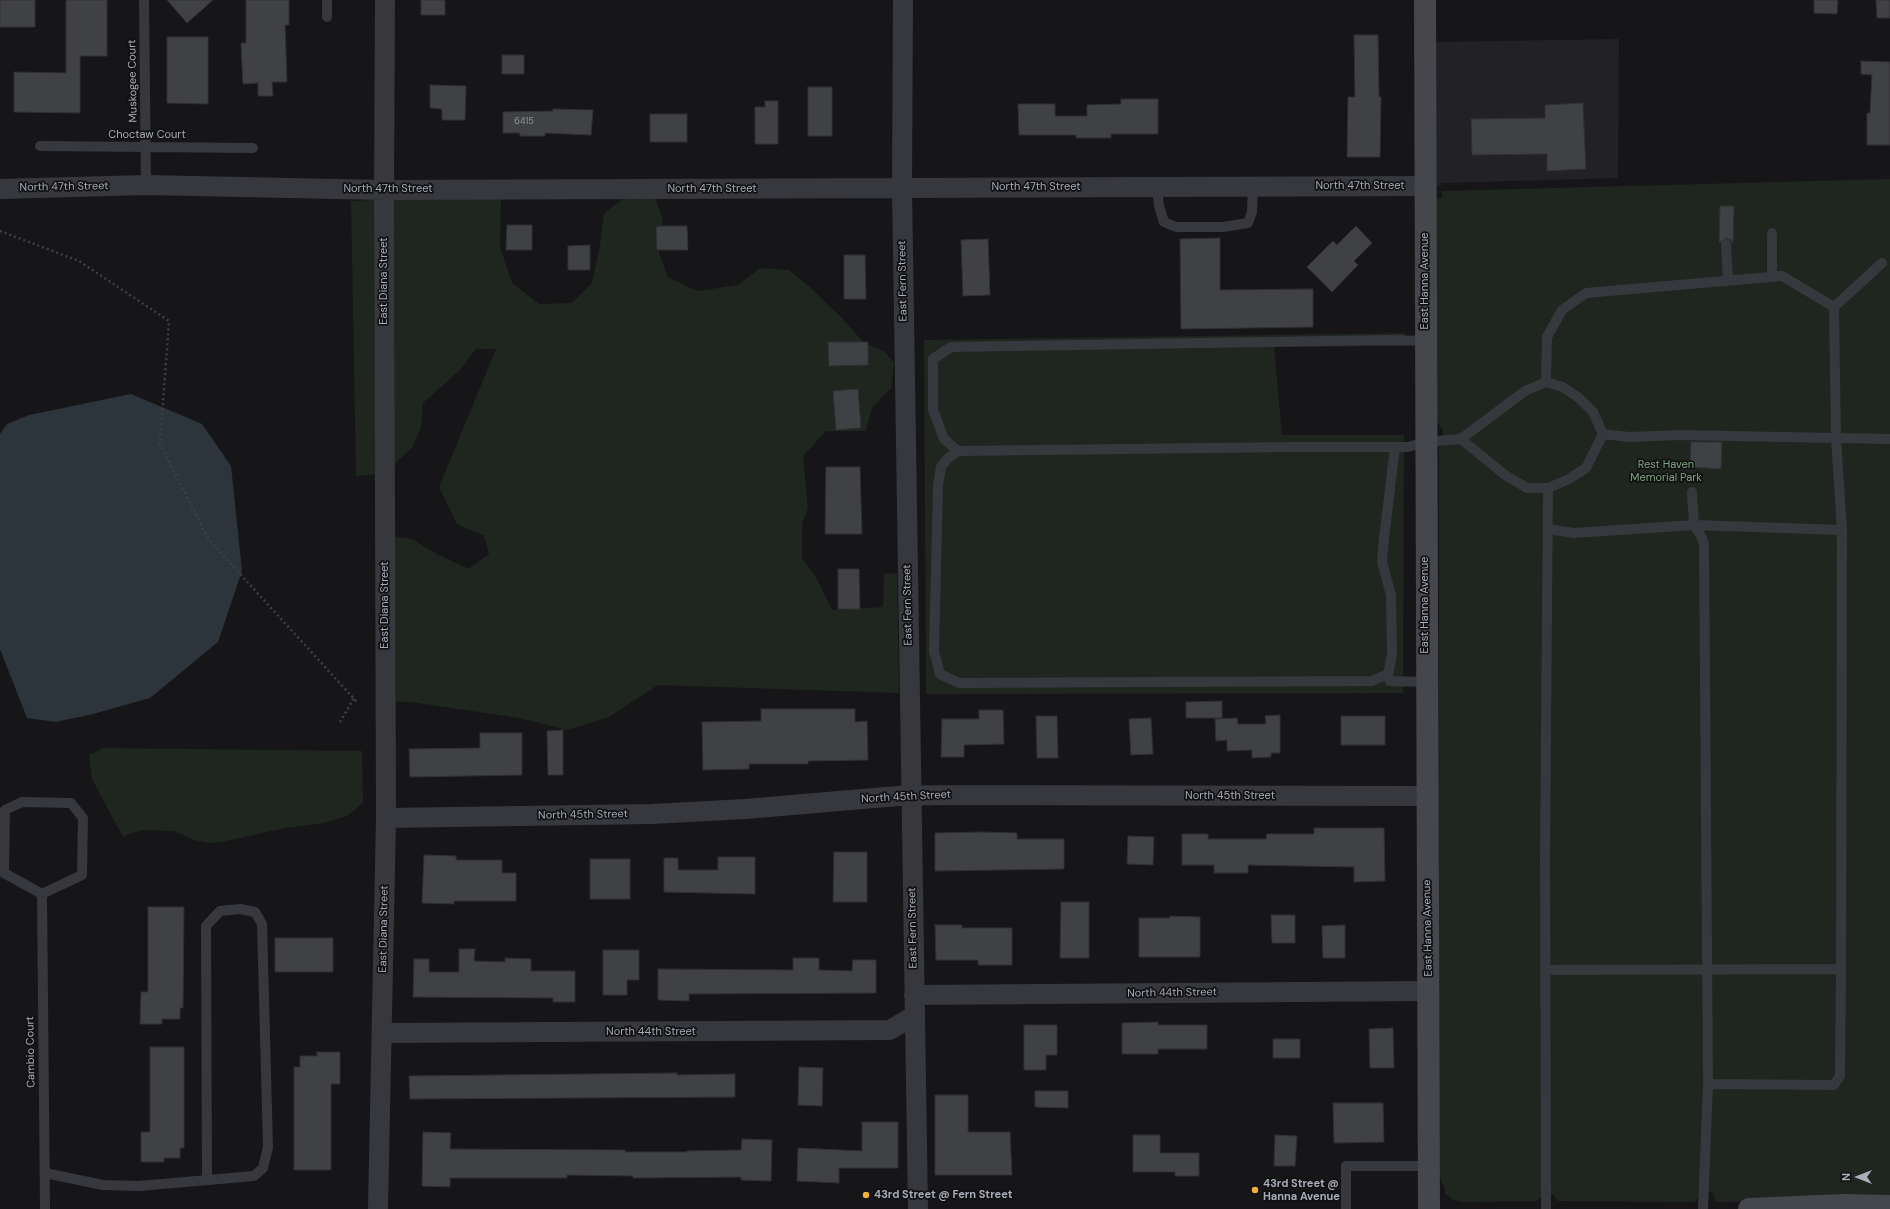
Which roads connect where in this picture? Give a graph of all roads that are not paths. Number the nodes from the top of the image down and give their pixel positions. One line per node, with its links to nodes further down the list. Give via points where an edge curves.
1 (144, 0): 8 (lane, Muskogee Court)
2 (327, 0): 6 (lane)
3 (385, 0): 16 (street, East Diana Street)
4 (903, 0): 14 (street, East Fern Street)
5 (1424, 0): 12 (street, East Hanna Avenue)
6 (327, 17)
7 (40, 146): 8 (lane, Choctaw Court)
8 (145, 147): 9 (lane, Choctaw Court); 10 (lane, Muskogee Court)
9 (253, 148)
10 (146, 185): 15 (street, North 47th Street); 16 (street, North 47th Street)
11 (1252, 186): 12 (street, North 47th Street); 13 (street, North 47th Street); 13 (lane, via 1252,212 1248,223 1223,227 1176,227 1164,222)
12 (1424, 186): 23 (street, East Hanna Avenue)
13 (1157, 187): 14 (street, North 47th Street)
14 (902, 188): 16 (street, North 47th Street); 39 (street, East Fern Street)
15 (0, 189)
16 (384, 190): 41 (street, East Diana Street)
17 (1772, 233): 20 (lane)
18 (1726, 244): 21 (lane)
19 (1882, 264): 22 (lane)
20 (1772, 277): 21 (lane); 22 (lane, via 1782,276)
21 (1728, 280): 24 (lane, via 1586,293 1562,310 1547,337)
22 (1834, 307): 27 (lane)
23 (1425, 342): 29 (street, East Hanna Avenue); 31 (lane, via 1390,340 951,347 933,359 933,410 944,439)
24 (1546, 382): 25 (lane, via 1563,387 1579,398 1593,412); 26 (lane, via 1525,391)
25 (1603, 434): 27 (lane, via 1629,437); 32 (lane, via 1586,468)
26 (1461, 438): 29 (lane); 32 (lane, via 1505,475 1527,488)
27 (1836, 438): 28 (lane); 36 (lane)
28 (1890, 439)
29 (1425, 442): 30 (lane, via 1408,447); 38 (street, East Hanna Avenue)
30 (1395, 447): 31 (lane); 37 (lane, via 1382,562 1391,595 1392,655)
31 (958, 452): 37 (lane, via 948,458 941,467 938,486 934,651 940,674 959,683 1372,681)
32 (1548, 488): 35 (lane)
33 (1692, 492): 34 (lane)
34 (1694, 525): 35 (lane, via 1574,533); 36 (lane); 45 (lane, via 1704,545)
35 (1548, 529): 44 (lane)
36 (1842, 530): 43 (lane)
37 (1388, 674): 38 (lane, via 1390,681)
38 (1426, 682): 40 (street, East Hanna Avenue)
39 (910, 795): 40 (street, North 45th Street); 41 (street, North 45th Street, via 652,814); 47 (street, East Fern Street)
40 (1426, 796): 46 (street, East Hanna Avenue)
41 (386, 818): 49 (street, East Diana Street)
42 (42, 894): 42 (lane, via 4,873 5,810 22,802 71,803 83,818 82,875); 52 (lane, Cambio Court)
43 (1841, 969): 45 (lane); 50 (lane, via 1840,1076 1834,1085)
44 (1546, 970): 45 (lane); 61 (lane)
45 (1706, 970): 50 (lane)
46 (1429, 990): 47 (street, North 44th Street); 51 (street, East Hanna Avenue)
47 (914, 995): 48 (street, East Fern Street)
48 (914, 1015): 49 (street, North 44th Street, via 890,1030); 58 (street, East Fern Street)
49 (382, 1033): 57 (street, East Diana Street)
50 (1708, 1084): 62 (lane)
51 (1429, 1166): 59 (lane, via 1346,1166); 60 (street, East Hanna Avenue)
52 (45, 1173): 53 (lane, via 103,1185 139,1186); 56 (lane, Cambio Court)
53 (207, 1179): 53 (lane, via 254,1176 263,1168 268,1147 262,924 255,912 240,909 220,911 206,926)
54 (1890, 1206): 55 (street)
55 (1844, 1207): 63 (street)
56 (45, 1209)
57 (378, 1209)
58 (918, 1209)
59 (1346, 1209)
60 (1429, 1209)
61 (1546, 1209)
62 (1703, 1209)
63 (1749, 1209)

